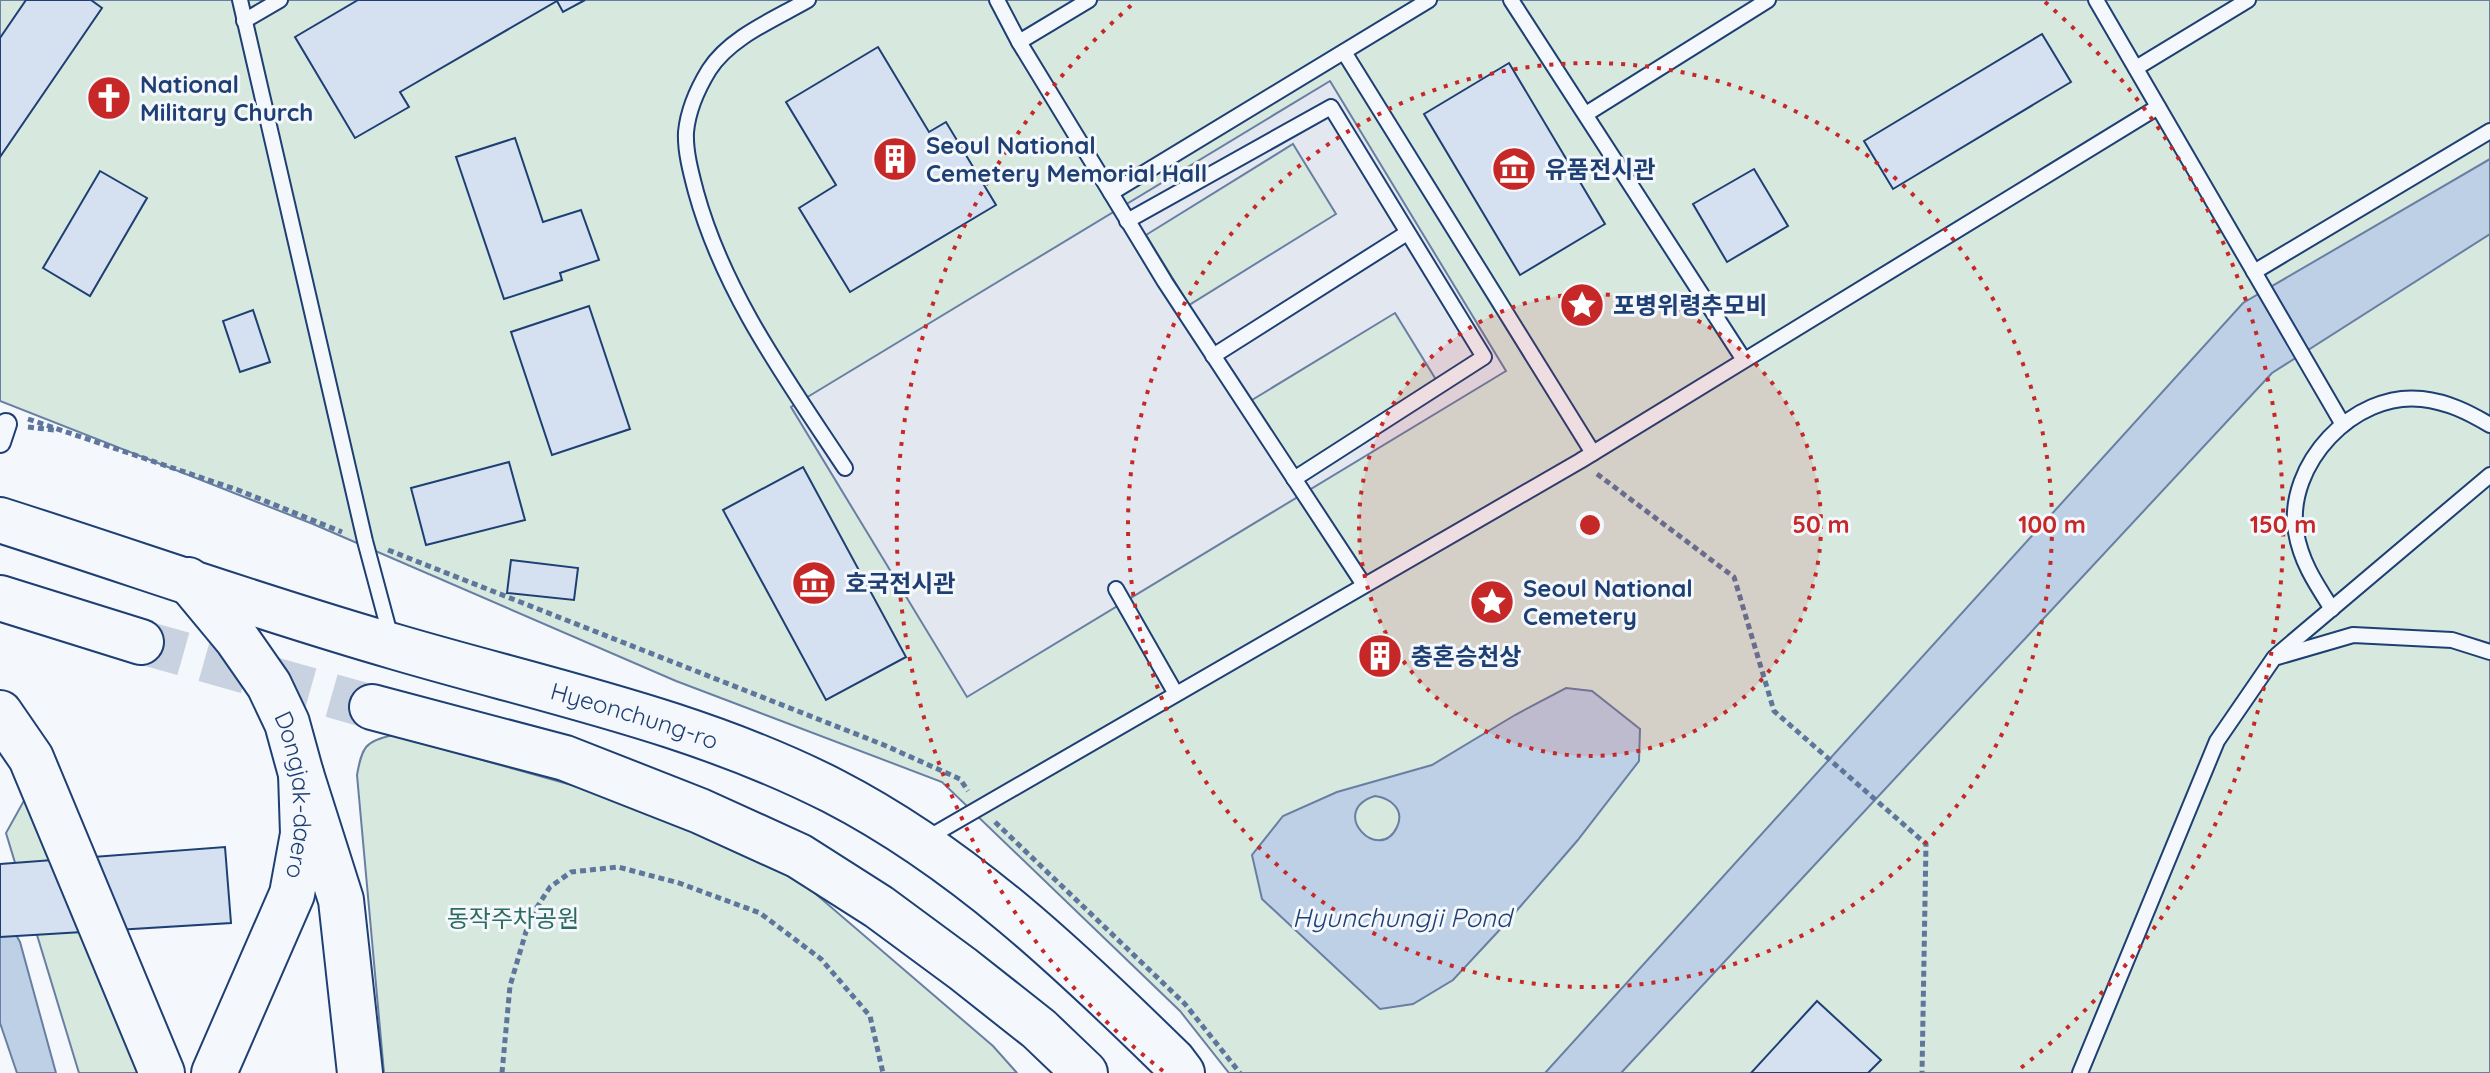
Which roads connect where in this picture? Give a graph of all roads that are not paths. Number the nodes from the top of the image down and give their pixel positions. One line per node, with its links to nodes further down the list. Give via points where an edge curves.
1 (240, 0): 11 (lane)
2 (280, 0): 11 (lane)
3 (808, 0): 27 (lane, via 727,49 710,68 692,104 686,132 690,170 711,240 752,327)
4 (997, 0): 12 (lane)
5 (1089, 0): 12 (lane)
6 (1429, 0): 13 (lane)
7 (1511, 0): 16 (lane)
8 (1768, 0): 16 (lane)
9 (2096, 0): 14 (lane)
10 (2248, 0): 14 (lane)
11 (244, 21): 37 (lane)
12 (1019, 42): 18 (lane)
13 (1344, 52): 18 (lane); 26 (lane)
14 (2136, 68): 15 (lane)
15 (2158, 107): 21 (lane); 23 (lane)
16 (1586, 114): 23 (lane)
17 (2490, 131): 21 (lane)
18 (1111, 193): 19 (lane)
19 (1127, 221): 20 (lane, via 1331,107); 22 (lane)
20 (1407, 233): 22 (lane); 29 (lane, via 1484,357)
21 (2254, 272): 24 (lane)
22 (1213, 356): 29 (lane)
23 (1744, 360): 26 (lane)
24 (2342, 423): 25 (lane, via 2379,405 2420,399 2460,407); 35 (lane, via 2314,454 2298,491 2295,530 2305,568)
25 (2490, 425)
26 (1586, 457): 32 (lane)
27 (845, 468)
28 (2490, 475): 35 (lane)
29 (1294, 479): 32 (lane)
30 (0, 520): 31 (main road, Hyeonchung-ro)
31 (188, 580): 37 (main road, Hyeonchung-ro); 43 (main road, Dongjak-daero, via 269,685 287,723)
32 (1364, 585): 40 (lane)
33 (1116, 589): 40 (lane)
34 (0, 598): 36 (main road)
35 (2332, 609): 39 (lane)
36 (141, 642)
37 (393, 646): 44 (main road, Hyeonchung-ro, via 736,748 834,791)
38 (2490, 652): 39 (lane, via 2452,640 2353,635)
39 (2274, 658): 50 (lane, via 2217,741)
40 (1176, 694): 44 (lane)
41 (372, 707): 48 (main road, via 565,758 799,856 963,969)
42 (0, 713): 45 (main road, via 31,758)
43 (301, 774): 46 (main road, Dongjak-daero, via 303,834 292,894); 47 (main road, via 341,900)
44 (920, 842): 49 (main road, Hyeonchung-ro, via 1081,971)
45 (162, 1073)
46 (214, 1073)
47 (360, 1073)
48 (1085, 1073)
49 (1182, 1073)
50 (2080, 1073)

